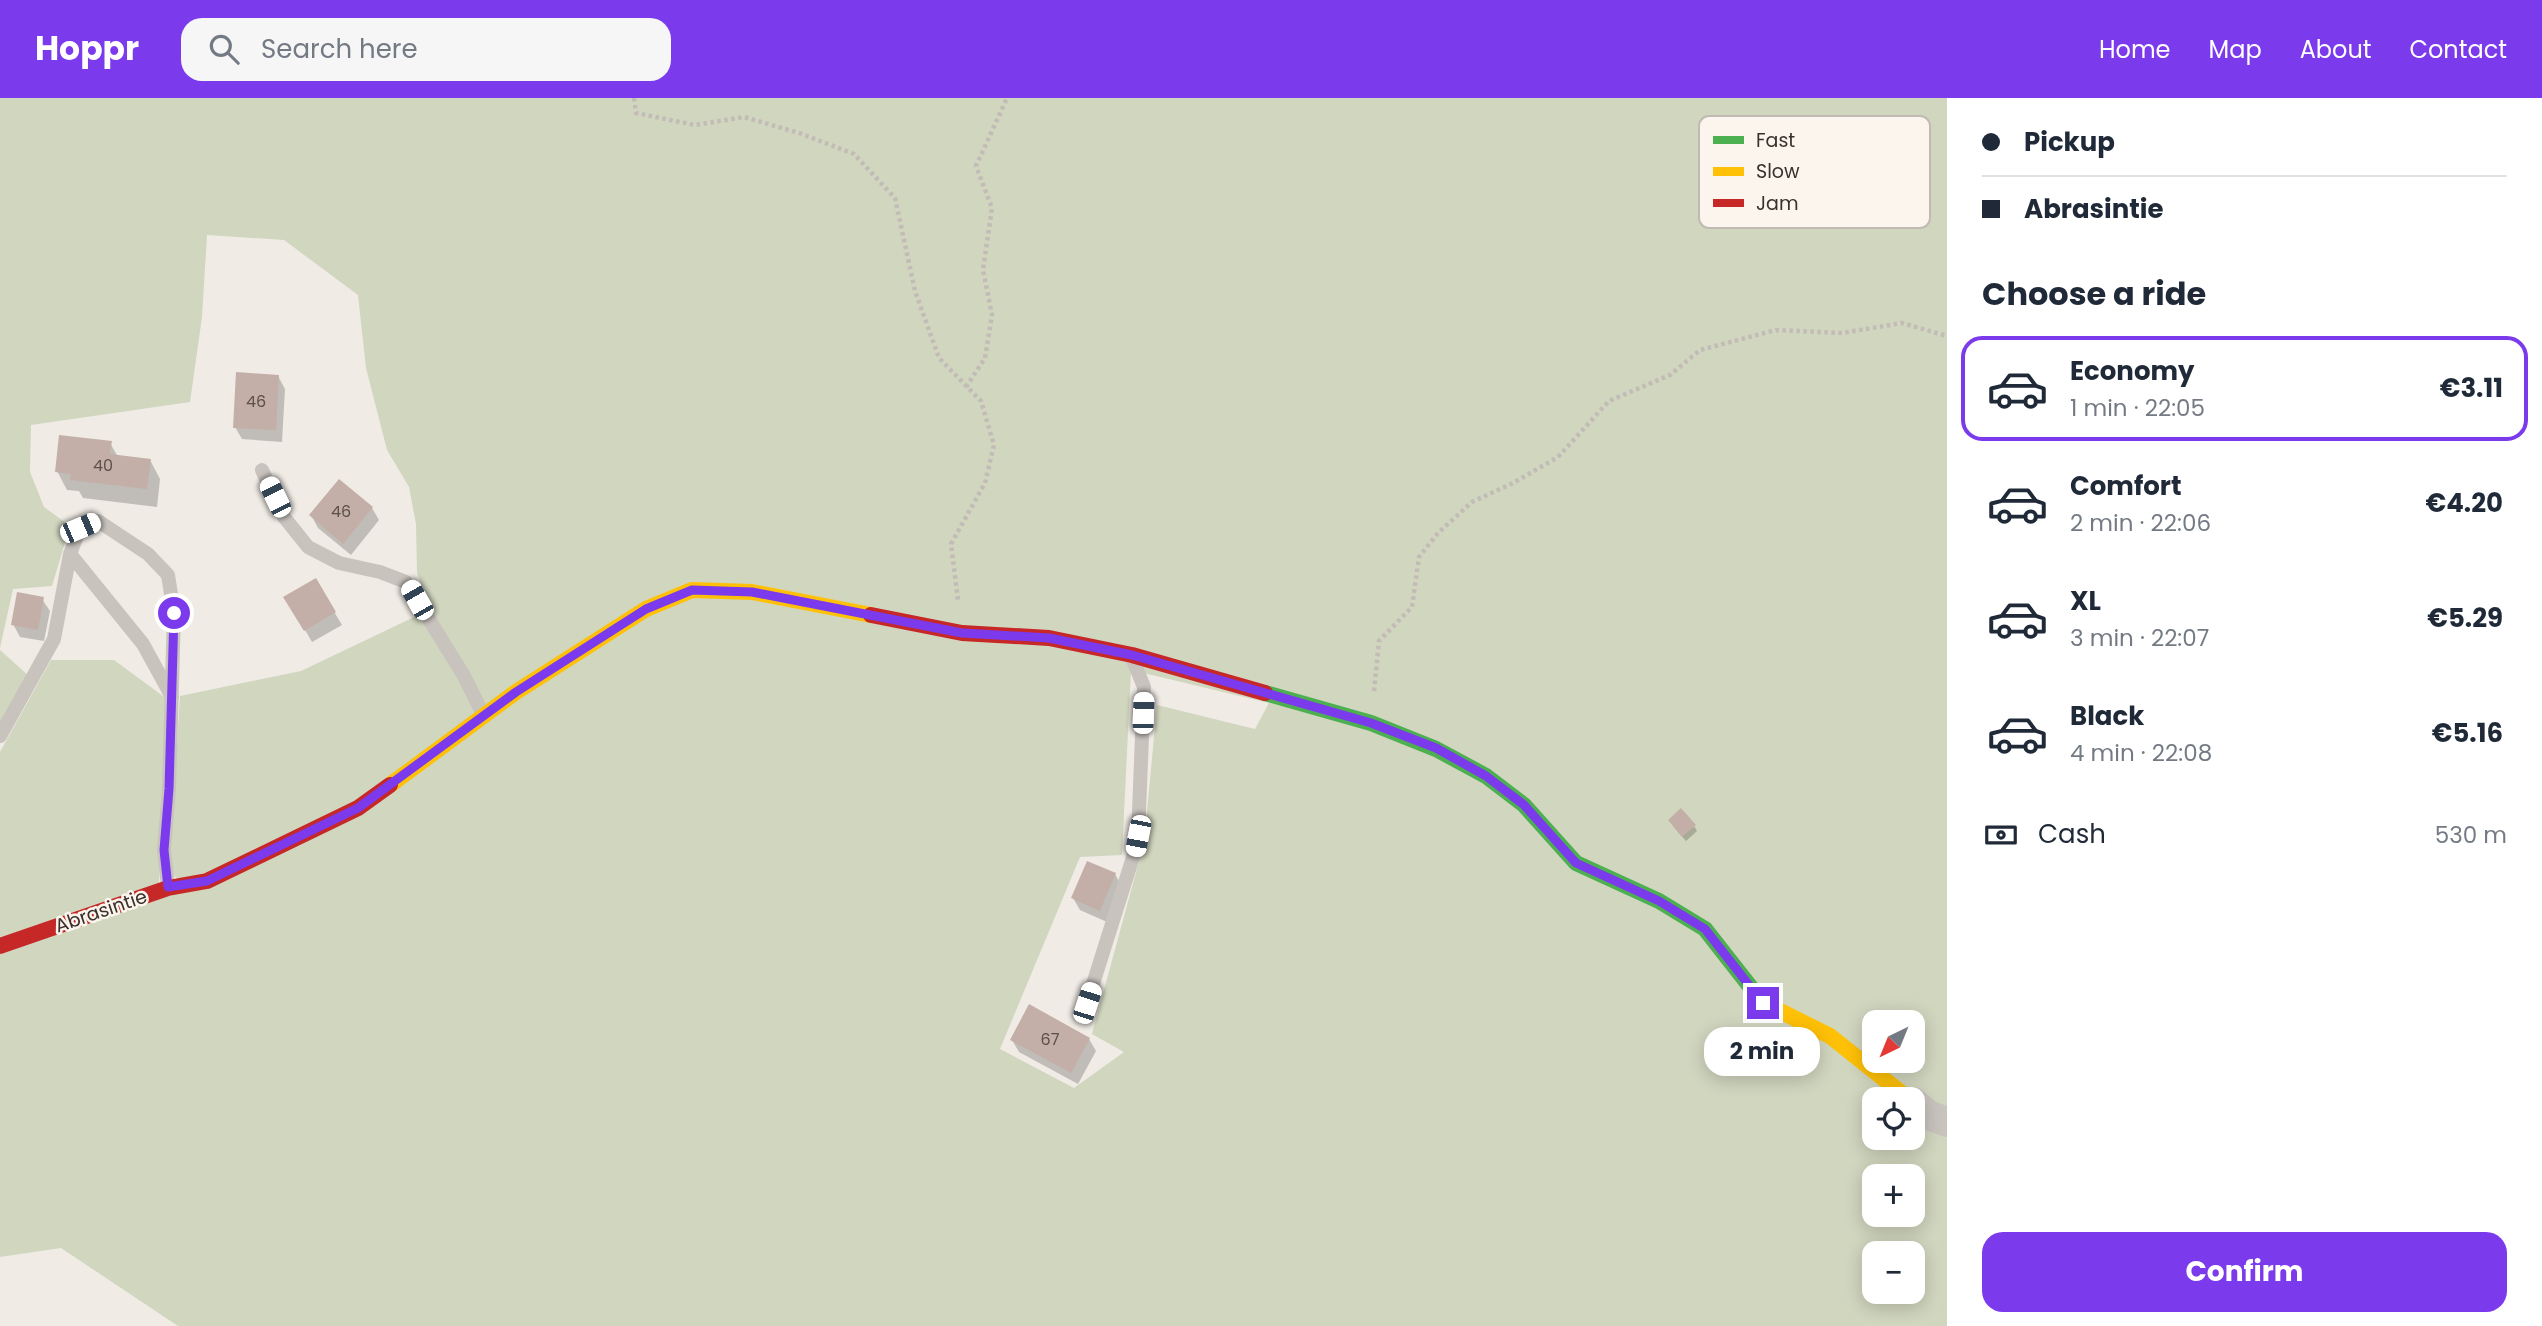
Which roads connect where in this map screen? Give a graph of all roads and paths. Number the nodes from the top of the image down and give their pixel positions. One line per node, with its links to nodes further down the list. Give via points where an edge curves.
1 (634, 98): 4 (path, via 636,113 695,125 744,117 854,154 895,198 915,291 939,358)
2 (1007, 98): 4 (path, via 976,166 992,208 983,270 992,316 985,358)
3 (1947, 335): 11 (path, via 1902,323 1842,332 1776,330 1700,350 1670,375 1609,401 1558,457 1472,502 1419,557 1412,607 1379,641)
4 (966, 387): 7 (path, via 981,401 994,445 985,483 951,544)
5 (262, 470): 10 (lane, via 284,517 308,547 339,563 406,582)
6 (70, 554): 9 (lane, via 143,644); 9 (lane, via 80,528 98,521 148,554 168,575 174,613); 12 (lane, via 54,639)
7 (962, 633): 8 (street, Abrasintie, via 1049,638); 10 (street, Abrasintie, via 752,592 692,590 646,609)
8 (1132, 655): 11 (street, Abrasintie); 15 (lane, via 1144,687 1138,836)
9 (172, 698): 13 (lane, via 164,850)
10 (484, 715): 13 (street, Abrasintie, via 358,808 207,881)
11 (1371, 723): 16 (street, Abrasintie, via 1436,748 1486,776 1524,805 1576,863 1659,901 1705,929 1763,1003 1830,1036)
12 (0, 736)
13 (168, 887): 14 (street, Abrasintie)
14 (0, 946)
15 (1087, 1003)
16 (1895, 1087)
17 (1925, 1112): 18 (street, Abrasintie)
18 (1947, 1122)

